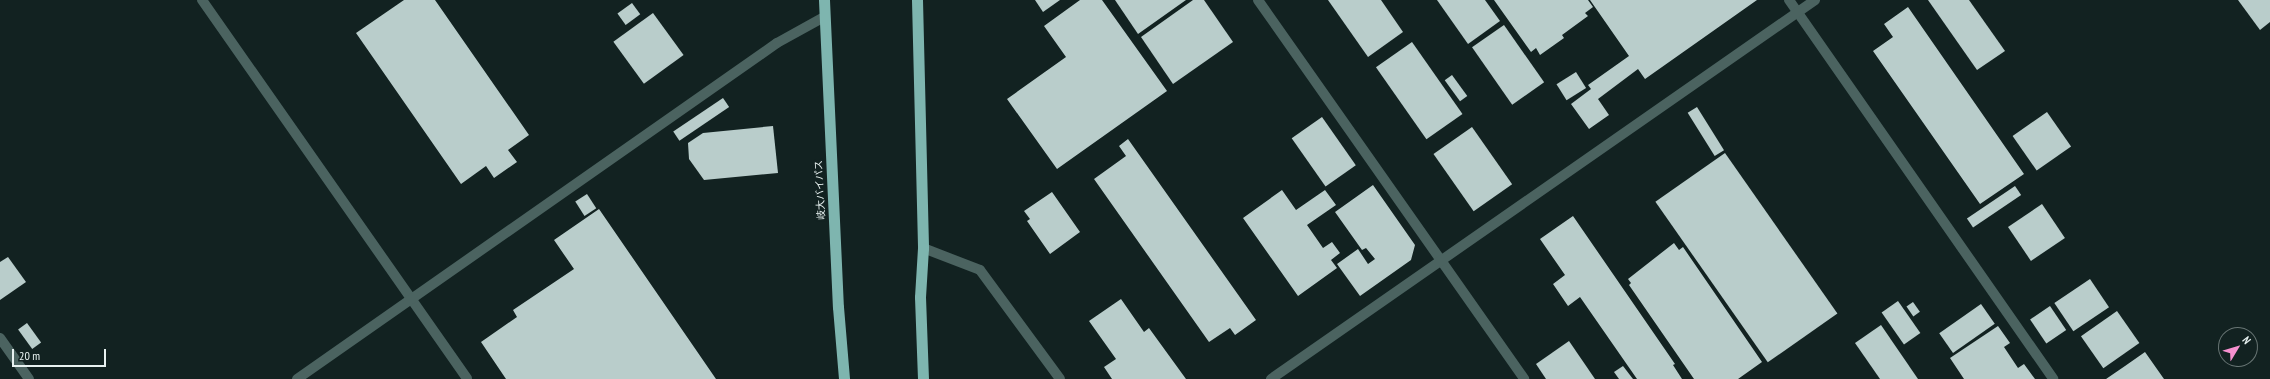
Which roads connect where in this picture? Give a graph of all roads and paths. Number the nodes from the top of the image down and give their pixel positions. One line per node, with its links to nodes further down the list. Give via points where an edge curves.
1 (202, 0): 11 (street)
2 (824, 0): 8 (highway, 岐大バイパス)
3 (917, 0): 9 (highway)
4 (1258, 0): 10 (street)
5 (1789, 0): 7 (street)
6 (1815, 0): 7 (street)
7 (1798, 12): 10 (street); 21 (street)
8 (824, 18): 11 (street, via 777,43); 16 (highway, 岐大バイパス, via 838,307)
9 (923, 248): 17 (highway, via 920,297); 18 (street, via 980,270)
10 (1441, 260): 19 (street); 20 (street)
11 (411, 299): 14 (street); 15 (street)
12 (0, 338): 13 (street)
13 (29, 379)
14 (297, 379)
15 (467, 379)
16 (844, 379)
17 (922, 379)
18 (1060, 379)
19 (1271, 379)
20 (1524, 379)
21 (2053, 379)

